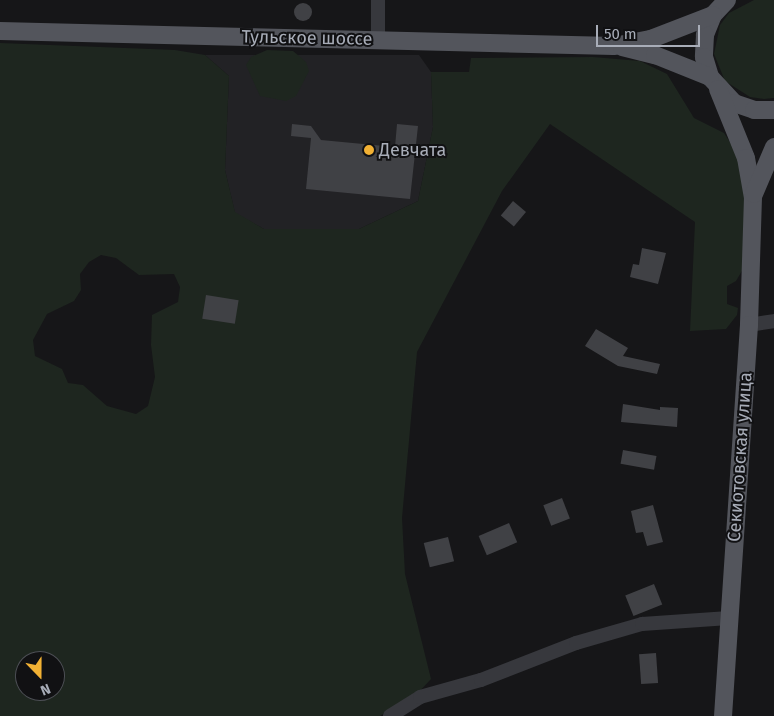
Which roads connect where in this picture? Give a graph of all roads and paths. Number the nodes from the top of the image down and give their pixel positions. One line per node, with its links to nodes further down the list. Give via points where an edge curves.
1 (378, 0): 5 (street)
2 (727, 0): 3 (main road)
3 (713, 15): 6 (main road, via 651,39); 7 (main road, via 703,46)
4 (0, 31): 5 (main road, Тульское шоссе)
5 (378, 40): 6 (main road, Тульское шоссе)
6 (614, 46): 7 (main road, via 655,55)
7 (714, 83): 8 (main road, via 743,107); 10 (main road, via 746,158)
8 (774, 110)
9 (774, 147): 10 (main road)
10 (753, 197): 12 (main road, Секиотовская улица)
11 (774, 321): 12 (street)
12 (749, 325): 13 (main road, Секиотовская улица)
13 (730, 618): 14 (street, via 642,624 585,640 481,680 420,697); 15 (main road, Секиотовская улица)
14 (390, 716)
15 (722, 716)

